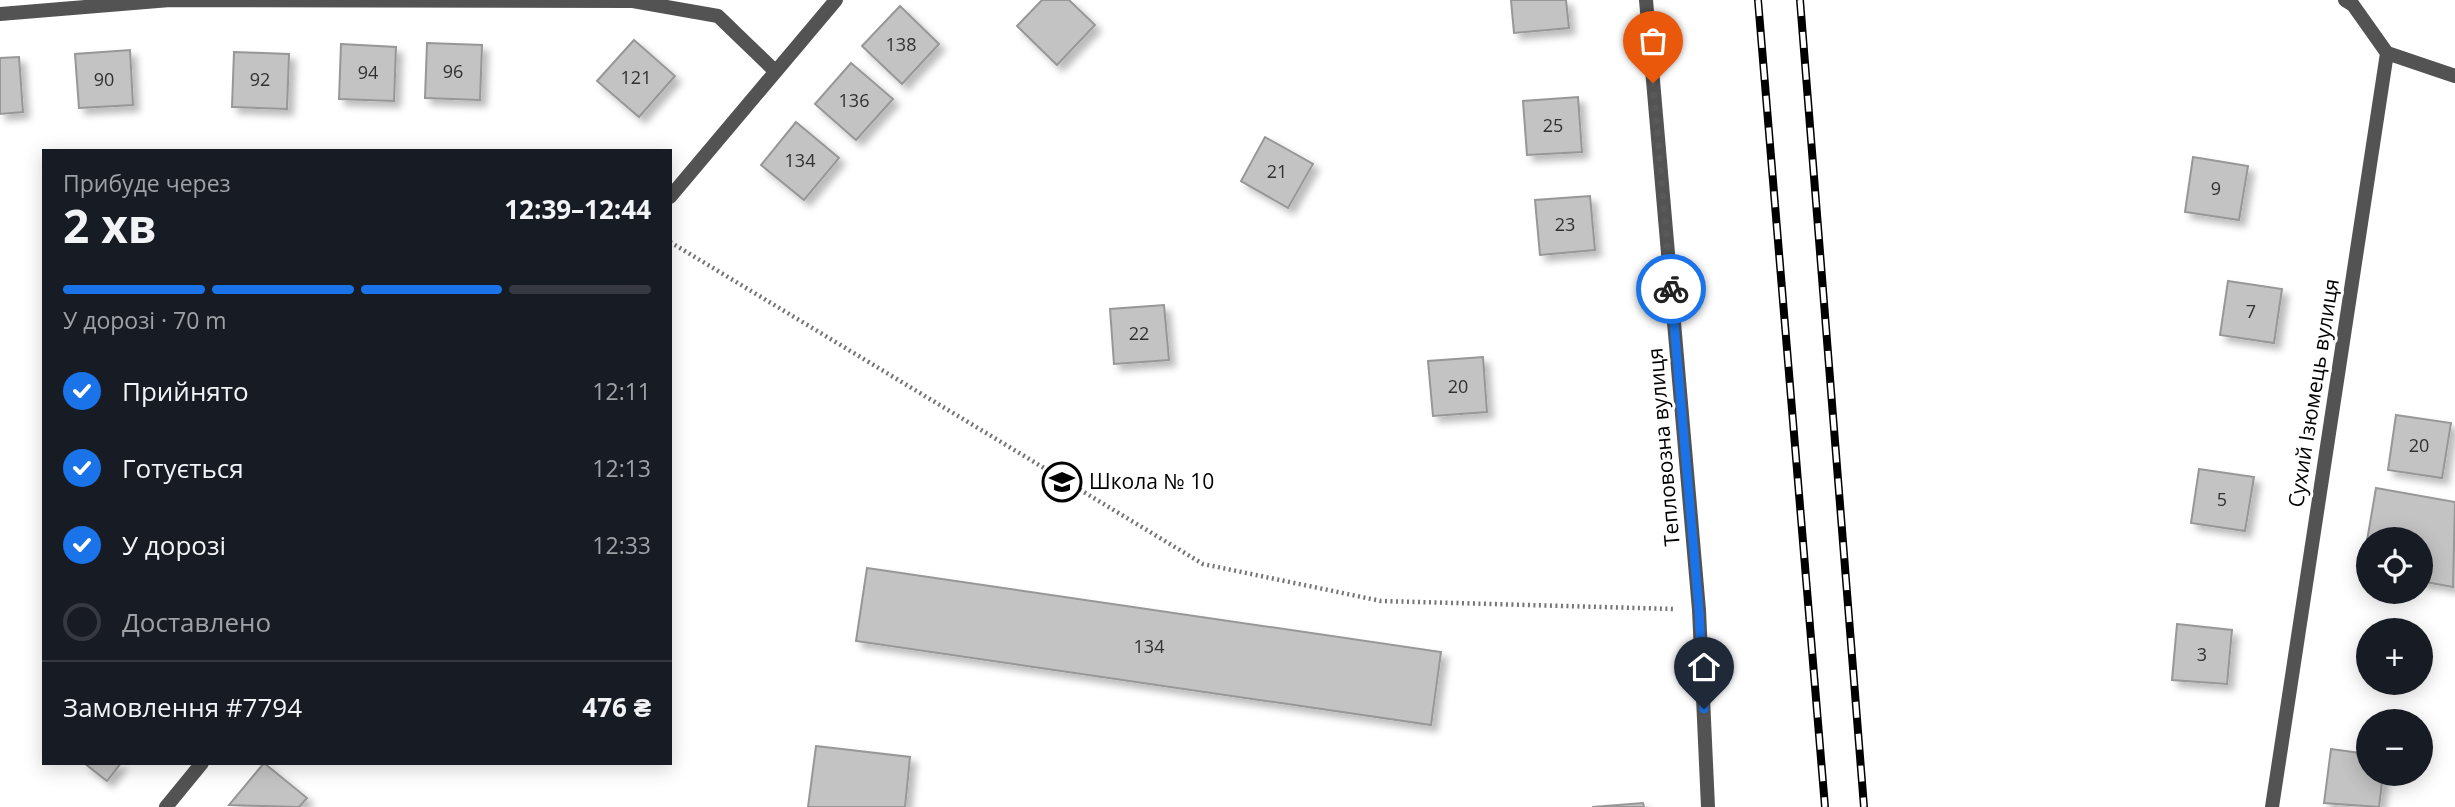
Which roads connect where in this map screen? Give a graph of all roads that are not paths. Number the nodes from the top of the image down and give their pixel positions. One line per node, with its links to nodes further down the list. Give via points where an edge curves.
1 (170, 0): 5 (street); 7 (street, via 633,1 718,16)
2 (836, 0): 7 (street)
3 (1646, 0): 12 (street, Тепловозна вулиця, via 1699,610)
4 (2351, 2): 6 (street)
5 (0, 14)
6 (2387, 53): 8 (street); 13 (street, Сухий Ізюмець вулиця)
7 (775, 71): 9 (street)
8 (2455, 76)
9 (672, 195)
10 (200, 765): 11 (street)
11 (166, 807)
12 (1709, 807)
13 (2272, 807)

